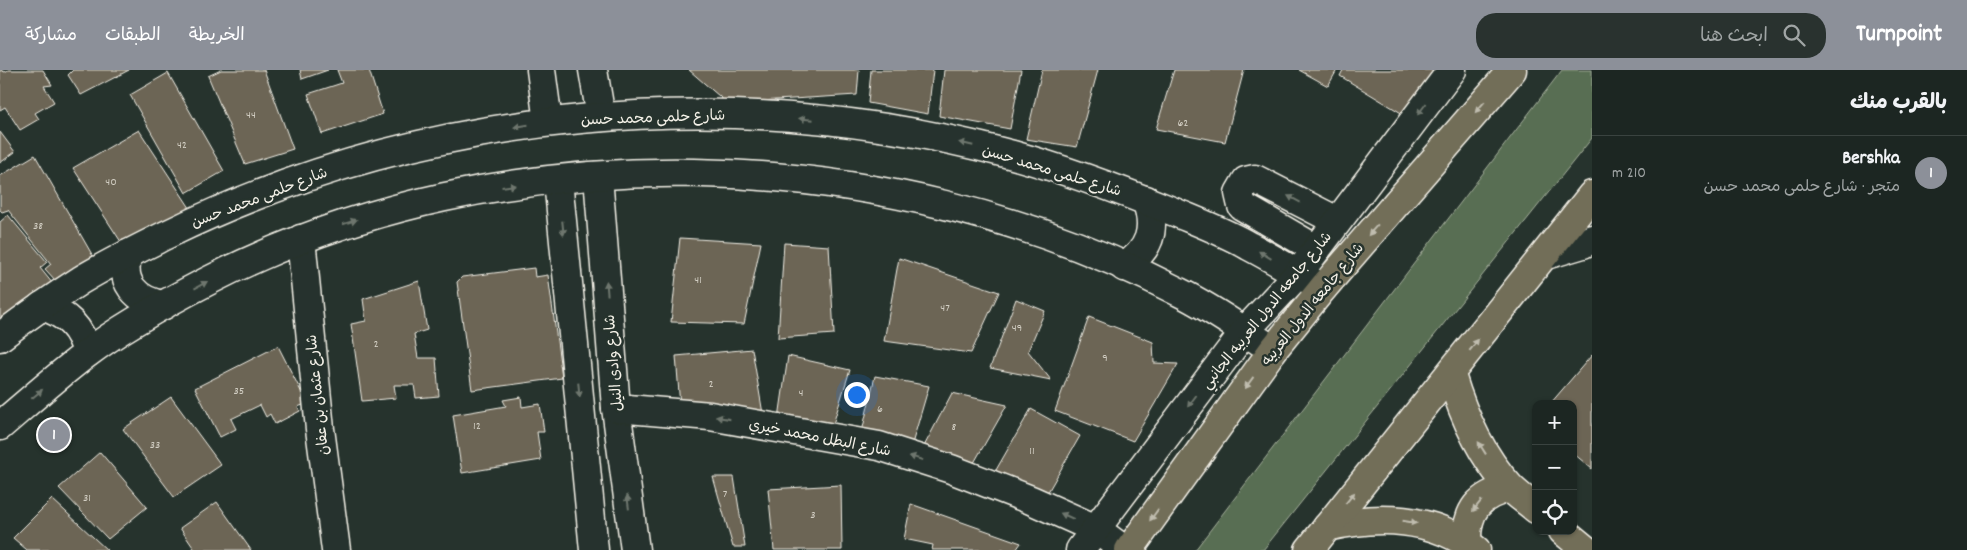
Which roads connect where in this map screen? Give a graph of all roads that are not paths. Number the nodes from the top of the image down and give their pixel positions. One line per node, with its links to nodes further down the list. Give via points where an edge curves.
1 (541, 70): 6 (street)
2 (593, 70): 5 (street)
3 (1452, 70): 11 (street, شارع جامعه الدول العربيه الجانبي, one-way to 11)
4 (1512, 70): 19 (main road, شارع جامعه الدول العربيه, one-way to 19)
5 (601, 117): 6 (street, شارع حلمى محمد حسن); 10 (street, شارع حلمى محمد حسن, one-way to 5, via 1013,155 932,136 850,123 767,116)
6 (548, 122): 15 (street, شارع حلمى محمد حسن, one-way to 15, via 460,136 374,155 290,182 207,215)
7 (598, 176): 8 (street); 17 (street, via 750,174 886,192 954,206 1020,225); 27 (street, شارع وادى النيل, one-way to 7)
8 (558, 180): 12 (street, one-way to 8, via 351,221 454,195); 36 (street, one-way to 36)
9 (1592, 196): 16 (main road)
10 (1146, 200): 17 (street, via 1152,222 1147,243 1142,253); 18 (street, شارع حلمى محمد حسن, one-way to 10, via 1241,241)
11 (1337, 221): 14 (street, شارع جامعه الدول العربيه الجانبي); 14 (street, one-way to 14, via 1255,179 1246,181 1239,193 1242,206)
12 (301, 239): 20 (street, one-way to 12, via 224,273); 35 (street, شارع عثمان بن عفان)
13 (1592, 239): 16 (street)
14 (1316, 249): 18 (street, شارع جامعه الدول العربيه الجانبي)
15 (128, 254): 20 (street, via 125,263 129,284 144,300); 21 (street, شارع حلمى محمد حسن)
16 (1546, 255): 26 (main road, one-way to 16)
17 (1124, 267): 22 (street, via 1180,292)
18 (1298, 274): 19 (street, شارع حلمى محمد حسن); 22 (street, شارع جامعه الدول العربيه الجانبي)
19 (1323, 288): 24 (main road, شارع جامعه الدول العربيه)
20 (164, 305): 25 (street)
21 (42, 306): 23 (street, شارع حلمى محمد حسن); 25 (street, via 55,310 72,323 84,340)
22 (1244, 331): 24 (street); 33 (street, شارع جامعه الدول العربيه الجانبي, one-way to 33)
23 (0, 337)
24 (1273, 350): 39 (main road, شارع جامعه الدول العربيه, one-way to 39)
25 (87, 353): 28 (street, one-way to 25)
26 (1451, 375): 29 (main road, one-way to 26, via 1480,446 1461,407); 31 (main road, one-way to 26)
27 (616, 408): 33 (street, شارع البطل محمد خيري, one-way to 27, via 1031,500 960,472 879,446 710,416); 37 (street, شارع وادى النيل, one-way to 27)
28 (0, 426)
29 (1510, 488): 30 (main road); 34 (main road, one-way to 34, via 1495,491 1481,500 1472,512 1466,527)
30 (1532, 506)
31 (1327, 527): 34 (main road, one-way to 34, via 1374,519 1398,520 1445,532); 40 (main road)
32 (1568, 535): 41 (main road)
33 (1088, 540): 38 (street, شارع البطل محمد خيري)
34 (1471, 546)
35 (336, 550)
36 (594, 550)
37 (635, 550)
38 (1124, 550)
39 (1129, 550)
40 (1309, 550)
41 (1586, 550)

